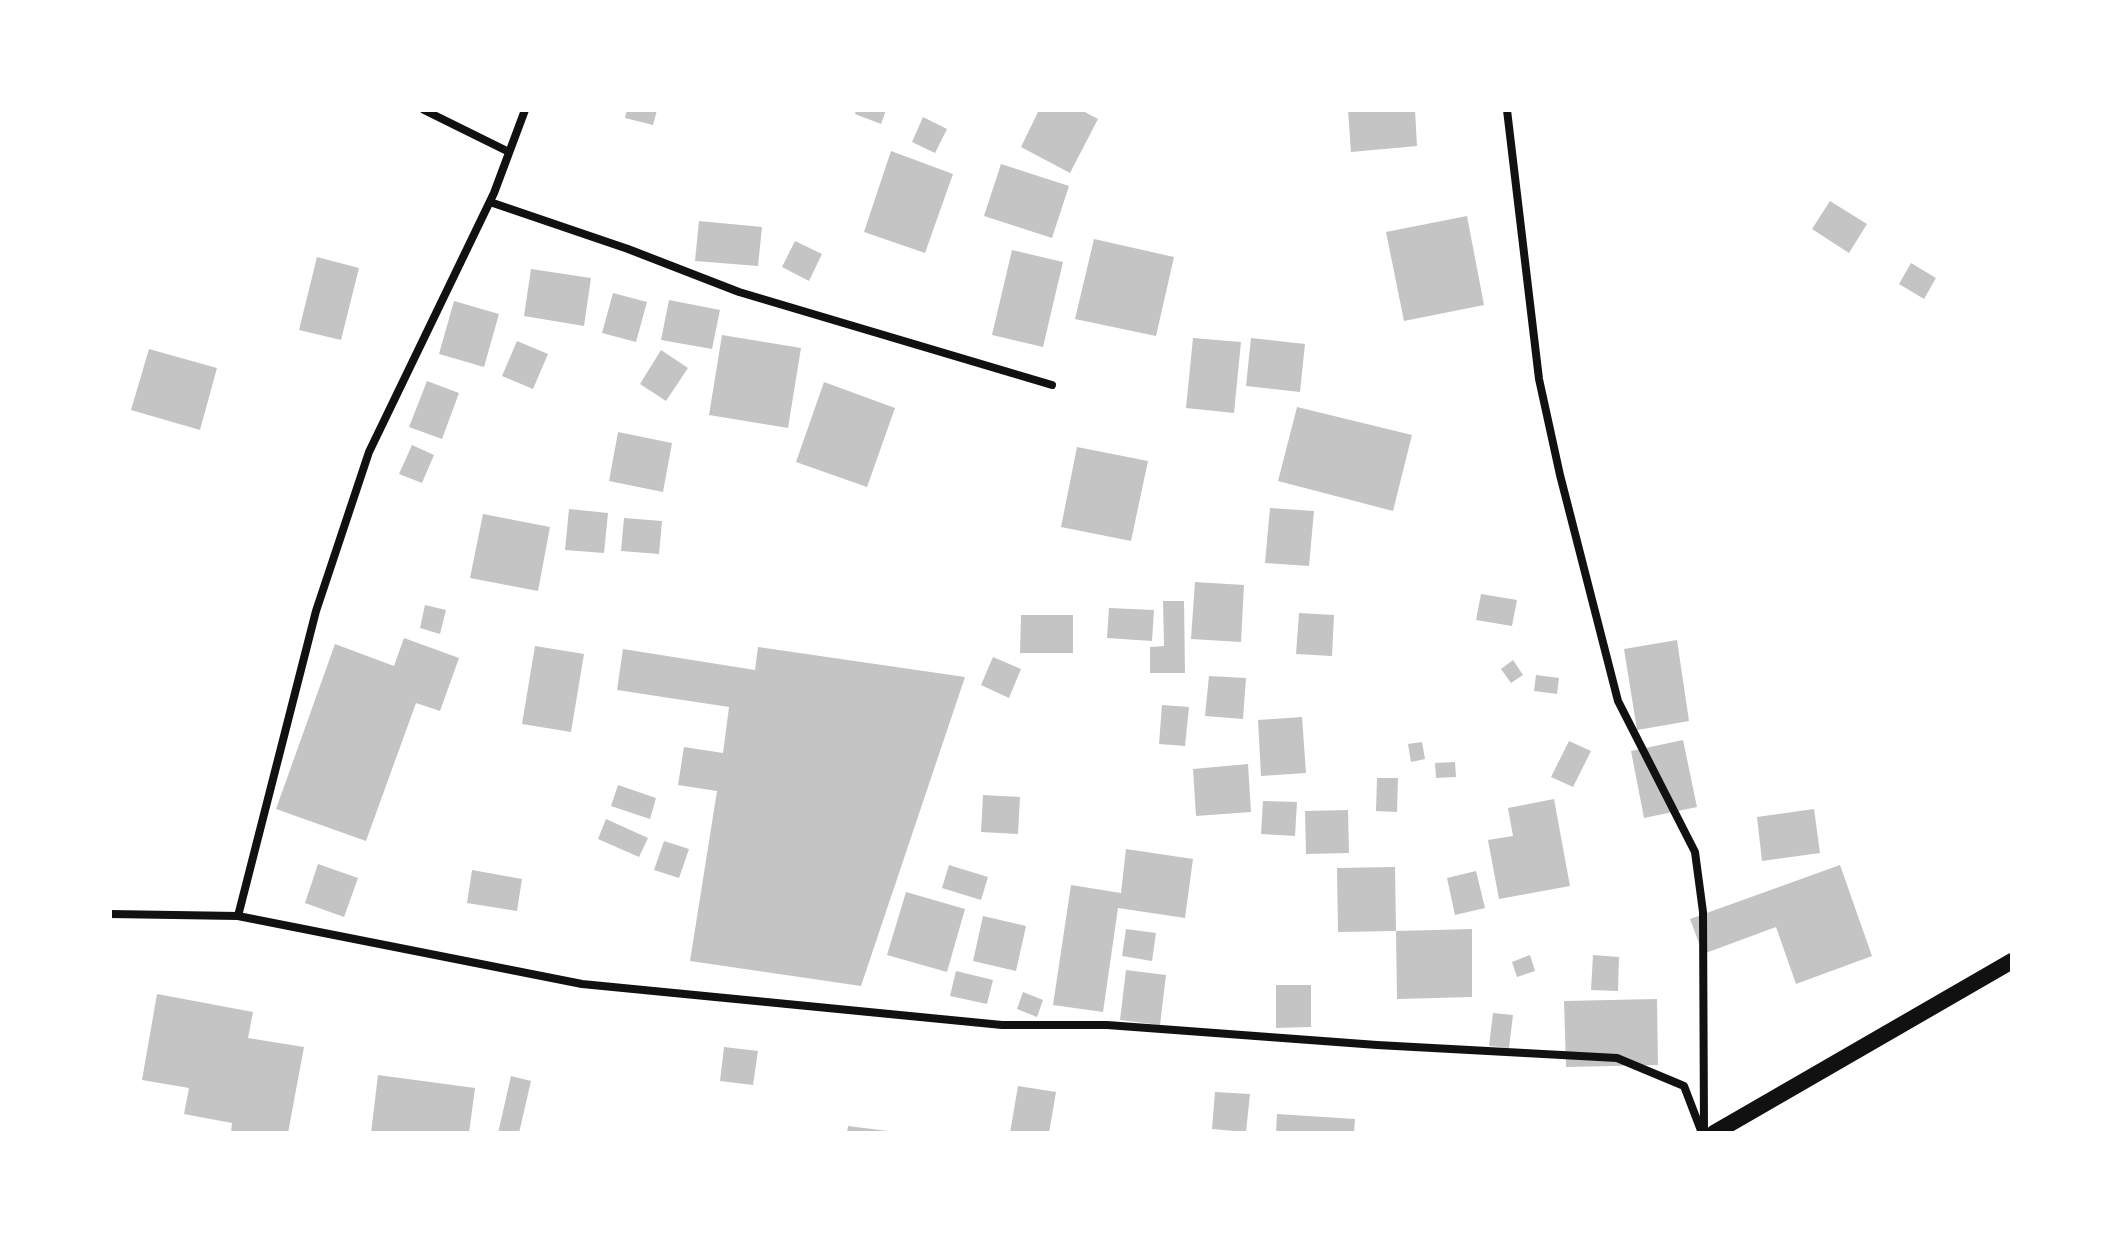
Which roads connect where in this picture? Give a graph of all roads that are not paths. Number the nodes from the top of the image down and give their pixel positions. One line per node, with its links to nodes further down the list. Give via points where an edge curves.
1 (424, 110): 4 (street)
2 (525, 110): 4 (street)
3 (1507, 110): 10 (street, via 1539,379 1560,475 1618,701 1695,852 1703,912)
4 (509, 152): 5 (street)
5 (490, 202): 6 (street, via 739,292); 8 (street, via 369,452 316,611)
6 (1052, 385)
7 (110, 914): 8 (street)
8 (238, 916): 10 (street, via 582,984 1002,1025 1107,1025 1617,1058 1684,1086)
9 (2012, 961): 11 (main road)
10 (1703, 1133)
11 (1714, 1133)

